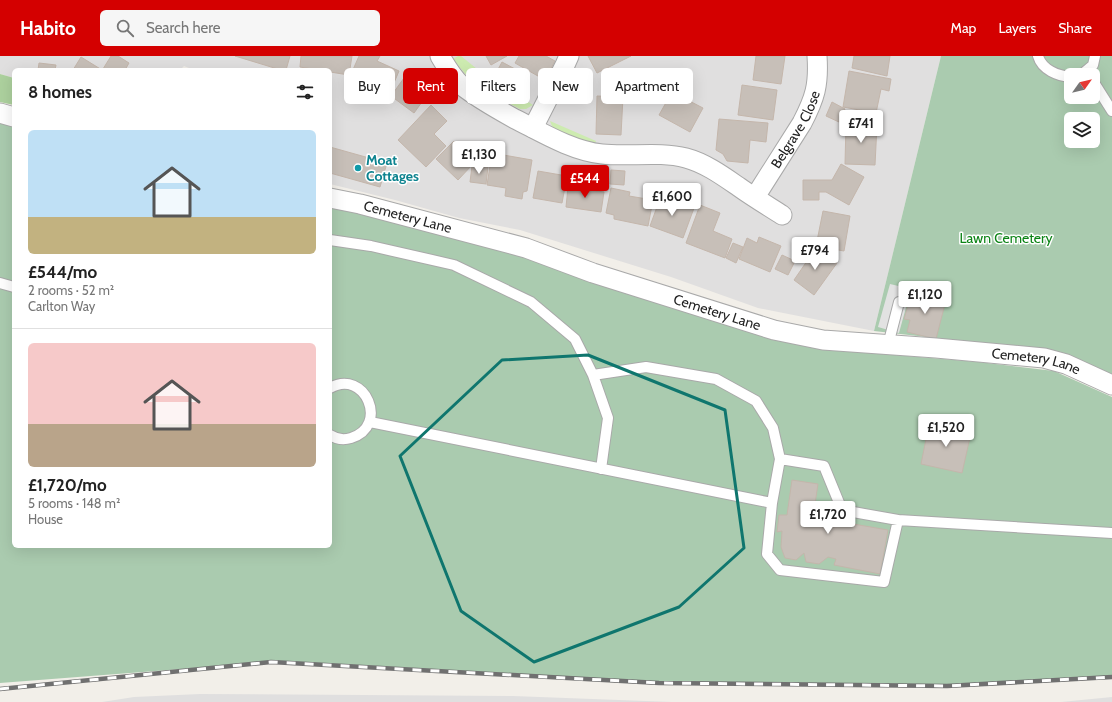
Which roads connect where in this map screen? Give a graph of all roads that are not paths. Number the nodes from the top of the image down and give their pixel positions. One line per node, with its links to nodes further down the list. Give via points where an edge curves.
1 (440, 56): 12 (street, via 460,84)
2 (569, 56): 12 (street)
3 (817, 56): 13 (street, Belgrave Close, via 817,83 809,111)
4 (1038, 56): 7 (lane, via 1049,71)
5 (1095, 56): 6 (lane)
6 (1091, 68)
7 (1064, 75)
8 (1100, 92): 9 (lane)
9 (1112, 112)
10 (0, 113): 11 (street)
11 (12, 116)
12 (533, 128): 13 (street, via 586,151 601,154 664,155 687,159 702,164)
13 (754, 197): 15 (street)
14 (332, 198): 21 (street, Cemetery Lane, via 526,248 593,273 774,330 823,340)
15 (782, 215)
16 (332, 240): 22 (lane, via 371,246 454,265 531,302 575,339)
17 (12, 280): 18 (lane)
18 (2, 283): 19 (lane)
19 (12, 286)
20 (899, 302): 21 (lane)
21 (888, 345): 23 (street, Cemetery Lane, via 1044,358 1066,364)
22 (592, 375): 27 (lane, via 646,367 716,379 756,401 773,428); 28 (lane, via 608,418)
23 (1112, 385)
24 (332, 387): 25 (lane, via 345,384 362,391 371,408)
25 (370, 422): 26 (lane, via 357,436 348,439); 28 (lane)
26 (332, 436)
27 (780, 459): 29 (lane); 30 (lane, via 824,466 842,510)
28 (601, 469): 29 (lane)
29 (772, 503): 30 (lane, via 767,554 780,570 884,582)
30 (898, 520): 31 (lane)
31 (1112, 533)

